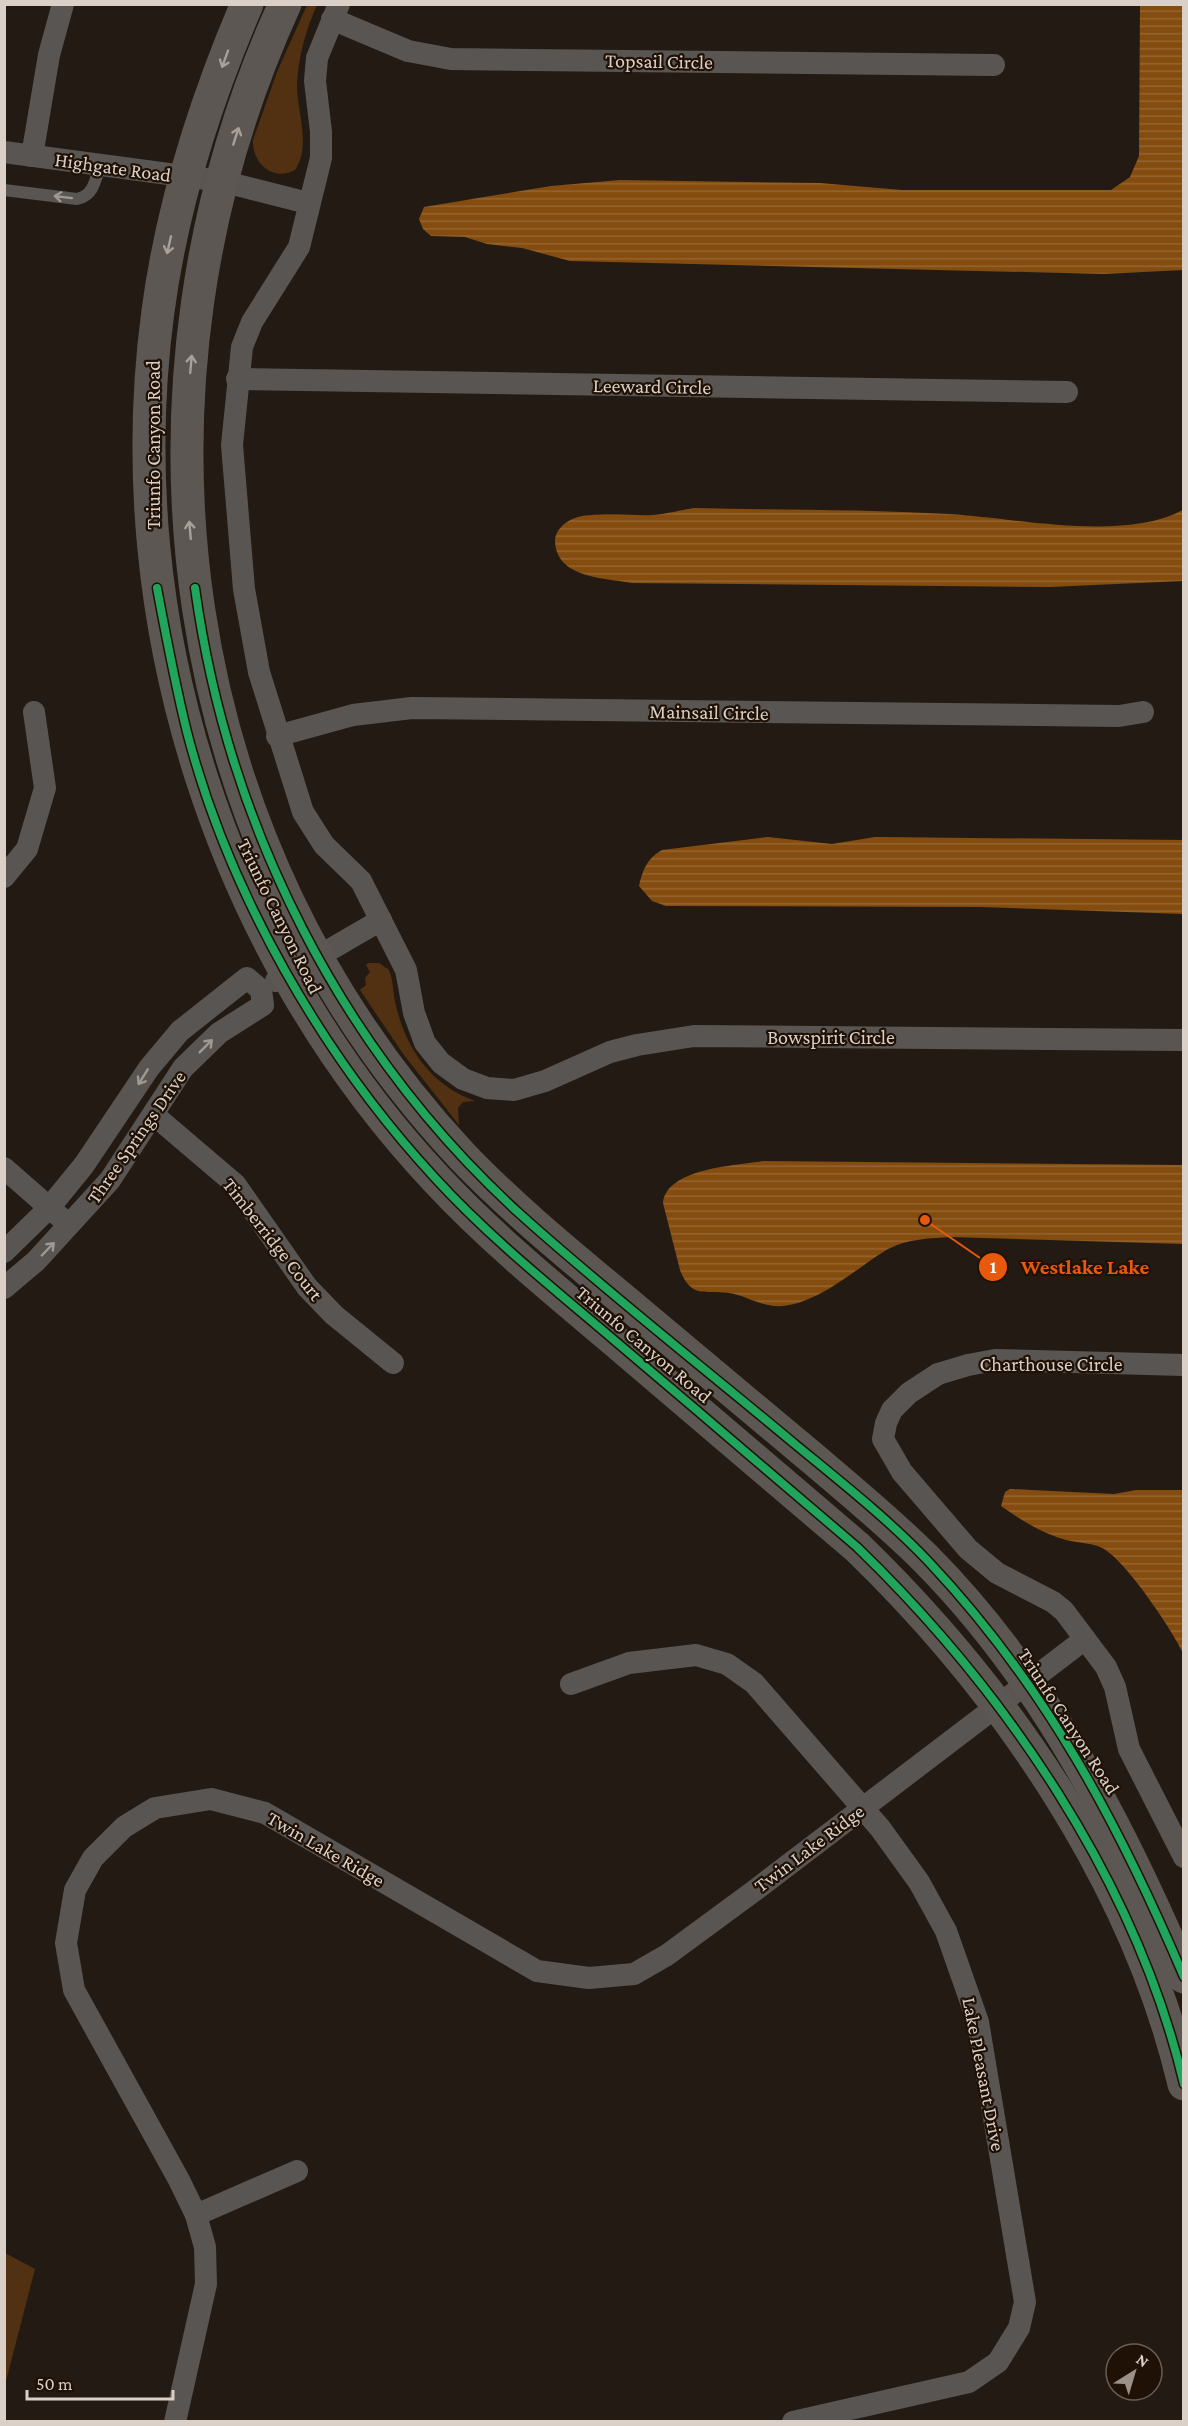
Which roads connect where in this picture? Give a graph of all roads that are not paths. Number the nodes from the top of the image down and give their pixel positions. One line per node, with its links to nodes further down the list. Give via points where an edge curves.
1 (63, 4): 7 (street, via 49,55)
2 (247, 4): 9 (street, Triunfo Canyon Road, one-way to 9, via 212,93)
3 (285, 4): 10 (street, Triunfo Canyon Road, one-way to 3, via 248,95)
4 (335, 12): 5 (street, Topsail Circle, via 408,51 451,59); 12 (street, via 317,57 321,158)
5 (994, 65)
6 (4, 152): 7 (street, Highgate Road)
7 (32, 156): 8 (street, Highgate Road)
8 (100, 165): 9 (street, Highgate Road); 11 (lane, one-way to 11, via 92,191 85,197)
9 (186, 178): 10 (street, Highgate Road); 21 (street, Triunfo Canyon Road, one-way to 21, via 168,252 153,353 149,448 157,588 188,735)
10 (221, 180): 12 (street); 20 (street, Triunfo Canyon Road, one-way to 10, via 265,849 240,784 204,648 195,588 189,517 188,399 201,275)
11 (4, 190)
12 (308, 203): 13 (street, via 299,247 252,322 242,347)
13 (237, 379): 14 (street, Leeward Circle); 17 (street, via 232,445 243,578 259,672)
14 (1067, 392)
15 (34, 712): 18 (street, via 45,788 27,849)
16 (1143, 712): 17 (street, Mainsail Circle, via 1119,716 412,708 353,715)
17 (277, 736): 19 (street, via 303,812 324,845 361,881)
18 (4, 877)
19 (381, 920): 20 (street, Triunfo Canyon Road); 22 (street, Bowspirit Circle, via 406,970 414,1013 425,1043 441,1063 463,1079 487,1088 514,1090 545,1081 610,1052 693,1036)
20 (316, 957): 21 (street); 33 (street, Triunfo Canyon Road, via 371,1043 462,1156 519,1213 855,1494 925,1558)
21 (274, 982): 23 (street, Three Springs Drive, one-way to 21, via 183,1068 219,1034 263,1005); 25 (street, Three Springs Drive, one-way to 25, via 247,978 180,1031); 35 (street, Triunfo Canyon Road, via 299,998 390,1126 436,1180 514,1256 857,1547 909,1597)
22 (1184, 1040)
23 (154, 1115): 26 (street, Three Springs Drive, via 110,1180); 29 (street, Timberridge Court, via 235,1184 307,1287 334,1315)
24 (4, 1168): 25 (street)
25 (49, 1208): 26 (street); 27 (street, Three Springs Drive)
26 (70, 1226): 28 (street, Three Springs Drive, one-way to 26)
27 (4, 1252)
28 (4, 1288)
29 (393, 1363)
30 (1184, 1365): 31 (street, Charthouse Circle, via 995,1360 968,1365 938,1374 909,1394 892,1410)
31 (883, 1439): 32 (street, Triunfo Canyon Road, via 902,1472 968,1549 997,1573 1053,1602)
32 (1085, 1639): 33 (street, Triunfo Canyon Road); 37 (street, Triunfo Canyon Road, via 1113,1678 1129,1749)
33 (1028, 1683): 35 (street, Twin Lake Ridge); 38 (street, Triunfo Canyon Road, via 1114,1823)
34 (571, 1684): 36 (street, Lake Pleasant Drive, via 629,1663 696,1655 727,1664 754,1683)
35 (998, 1706): 36 (street, Twin Lake Ridge); 39 (street, Triunfo Canyon Road, via 1026,1742 1095,1859 1139,1950 1174,2044)
36 (862, 1807): 41 (street, Twin Lake Ridge, via 667,1955 634,1974 590,1978 537,1971 265,1813 211,1799 155,1808 124,1827 93,1858 75,1890 66,1943 74,1990); 43 (street, Lake Pleasant Drive, via 919,1882 946,1931 961,1970 978,2022 1025,2301 1019,2328 998,2362 969,2382)
37 (1184, 1857)
38 (1184, 1977)
39 (1184, 2084)
40 (297, 2171): 41 (street)
41 (196, 2215): 42 (street, Twin Lake Ridge, via 205,2247 206,2284)
42 (175, 2421)
43 (793, 2421)

